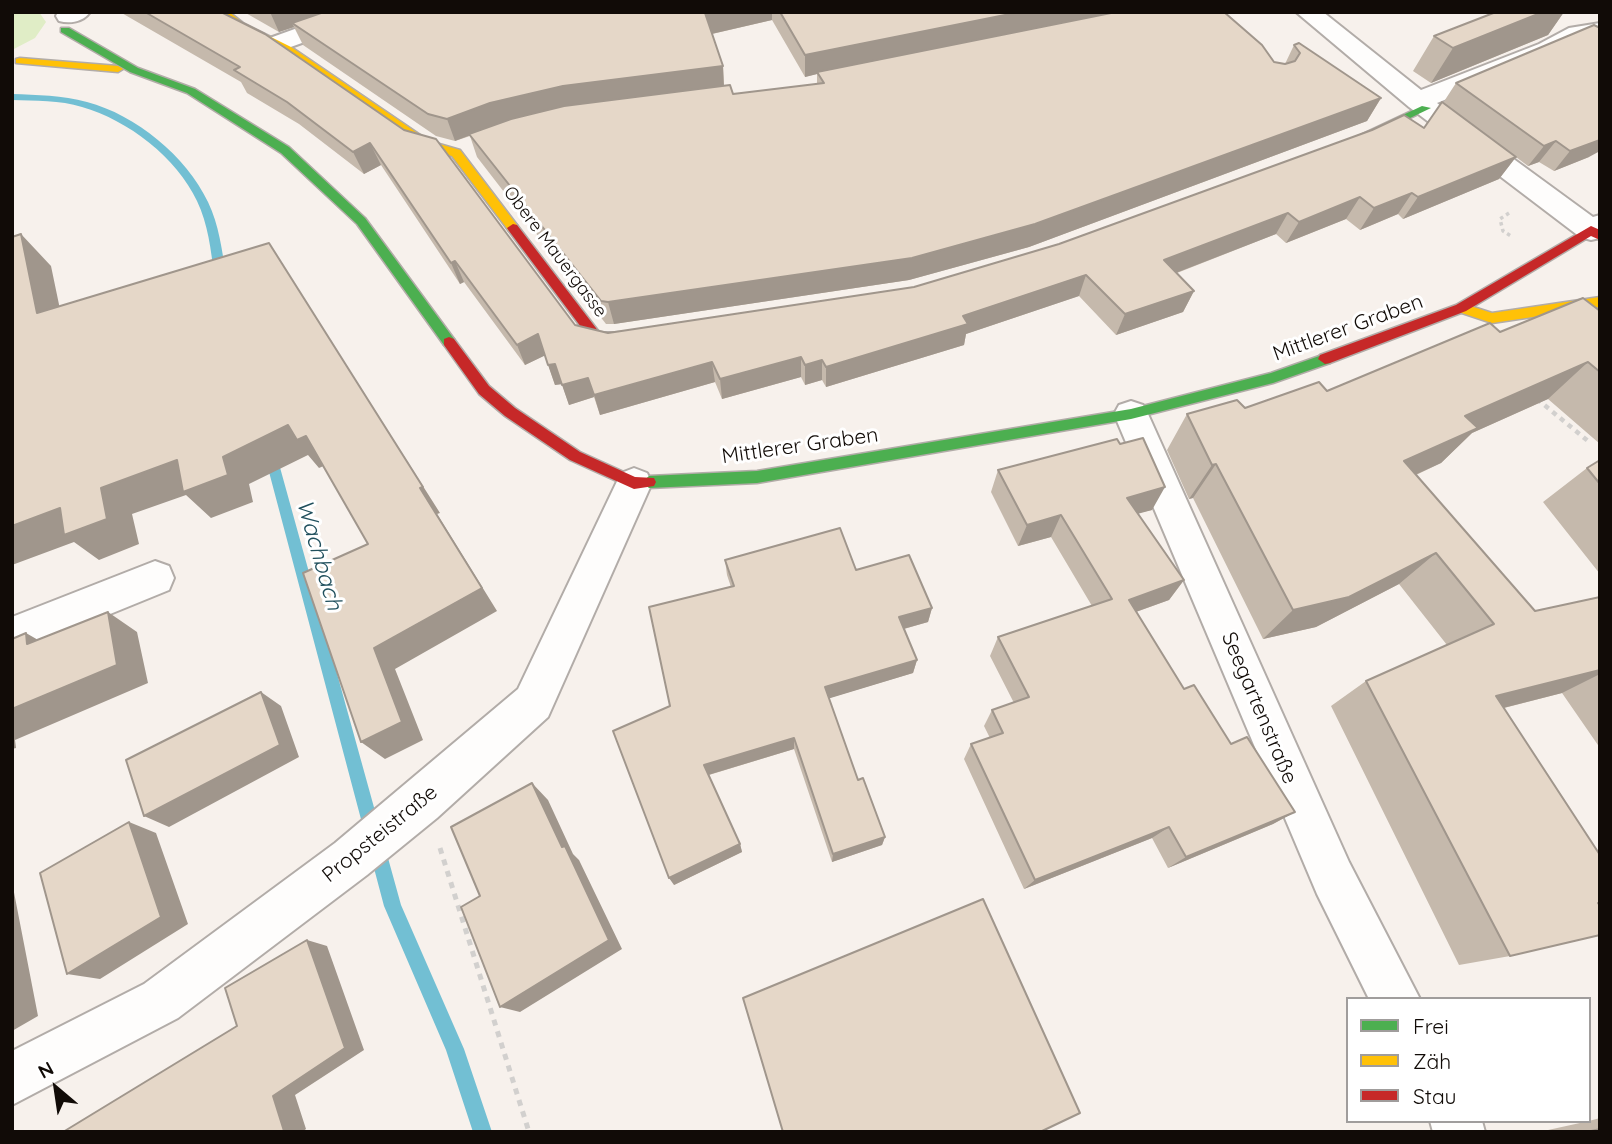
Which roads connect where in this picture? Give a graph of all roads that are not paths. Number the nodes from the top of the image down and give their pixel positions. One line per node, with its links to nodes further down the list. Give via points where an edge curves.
1 (222, 12): 7 (street)
2 (366, 12): 7 (street)
3 (1308, 12): 10 (street)
4 (1538, 23): 6 (street)
5 (63, 26): 8 (street); 9 (street, Mittlerer Graben)
6 (1592, 36): 10 (street, via 1548,49)
7 (276, 44): 13 (street, via 425,144)
8 (16, 62): 9 (street, Mittlerer Graben)
9 (134, 71): 19 (street, Mittlerer Graben, via 191,91 285,150 361,221 485,390 575,456)
10 (1422, 105): 11 (street); 14 (street)
11 (1348, 143)
12 (482, 144): 13 (street)
13 (456, 153): 17 (street, Obere Mauergasse, via 595,336 614,339)
14 (1597, 230): 16 (street, Mittlerer Graben)
15 (1600, 302): 16 (street, via 1492,318)
16 (1461, 308): 18 (street, Mittlerer Graben, via 1273,378)
17 (650, 334)
18 (1131, 414): 19 (street, Mittlerer Graben, via 757,477); 22 (street, Seegartenstraße, via 1333,878)
19 (634, 483): 23 (street, Propsteistraße, via 533,703 351,859 161,1001)
20 (155, 578): 21 (street)
21 (12, 636)
22 (1394, 997)
23 (12, 1079)

